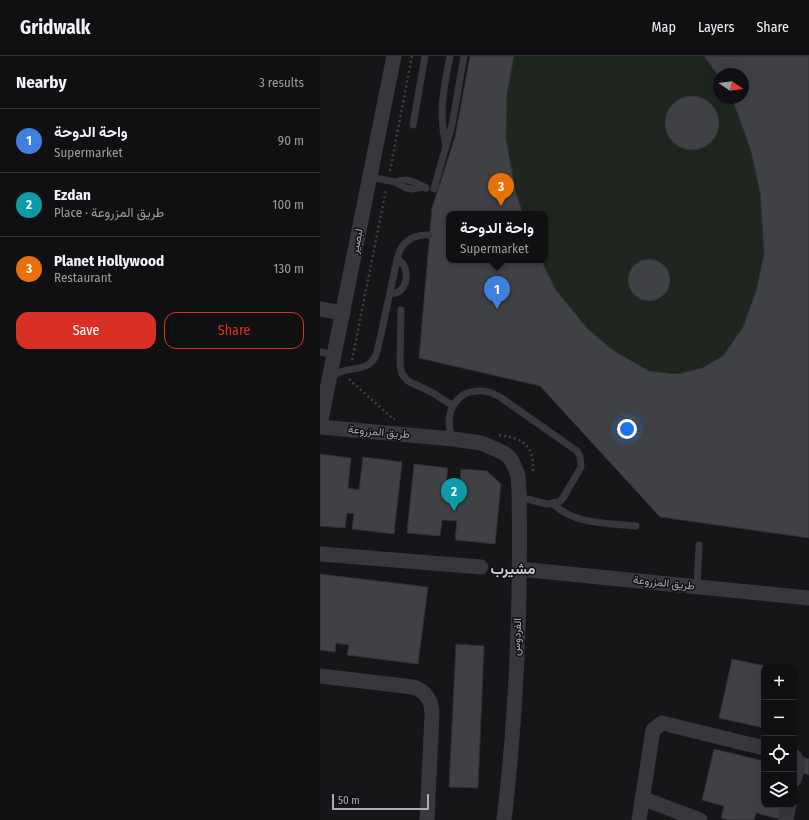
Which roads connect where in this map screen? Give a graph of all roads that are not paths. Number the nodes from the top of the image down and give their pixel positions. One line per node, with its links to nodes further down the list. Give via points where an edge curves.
1 (394, 56): 7 (street, لبصير)
2 (425, 56): 5 (lane)
3 (450, 56): 6 (lane, via 442,102 442,124)
4 (464, 56): 6 (lane)
5 (413, 125)
6 (447, 147): 7 (lane, via 435,190 410,180 391,181)
7 (370, 176): 13 (street, لبصير)
8 (429, 235): 9 (lane, via 418,235 408,240 400,249)
9 (397, 260): 10 (lane); 10 (lane, via 404,265 406,271 405,286 401,292)
10 (390, 293): 15 (lane, via 375,358 368,366 334,375)
11 (320, 309): 13 (street)
12 (401, 310): 16 (lane, via 402,374 408,381)
13 (343, 314): 14 (street, لبصير)
14 (327, 354): 15 (street, لبصير)
15 (330, 379): 17 (street, لبصير)
16 (453, 406): 18 (lane, via 448,427); 21 (lane, via 468,393 488,392 500,397 577,451 582,461 579,472 563,498)
17 (320, 426): 18 (street, طريق المزروعة)
18 (453, 439): 19 (street, طريق المزروعة, via 481,443)
19 (507, 456): 20 (street, الفردوس, via 518,475)
20 (525, 499): 21 (lane); 26 (street, الفردوس)
21 (553, 504): 22 (lane, via 575,518)
22 (636, 526)
23 (699, 545): 27 (lane)
24 (320, 554): 25 (street)
25 (481, 567)
26 (519, 569): 27 (street, طريق المزروعة); 34 (street, الفردوس, via 514,708)
27 (696, 587): 28 (street, طريق المزروعة)
28 (809, 598)
29 (320, 676): 33 (street, via 413,687 428,697 432,714)
30 (761, 747): 31 (street, via 662,723 653,730)
31 (644, 799): 35 (street); 36 (street)
32 (788, 808): 37 (street)
33 (427, 820)
34 (504, 820)
35 (639, 820)
36 (700, 820)
37 (786, 820)

